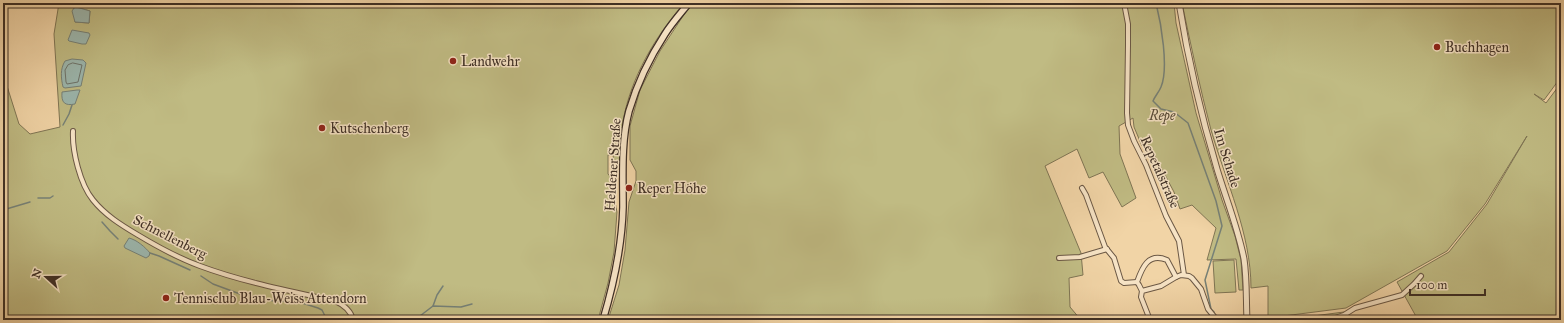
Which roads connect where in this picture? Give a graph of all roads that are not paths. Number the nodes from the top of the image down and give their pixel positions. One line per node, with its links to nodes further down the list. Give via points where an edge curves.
1 (689, 3): 14 (main road, Heldener Straße, via 665,33 637,87 629,112 624,150 620,244 613,287)
2 (1124, 3): 8 (street, Repetalstraße, via 1128,24 1128,125 1179,241)
3 (1179, 3): 17 (street, Im Schade, via 1200,108 1244,261)
4 (74, 131): 13 (street, Schnellenberg, via 73,143 80,172 91,198 120,224 175,256 201,266 335,301 346,307)
5 (1082, 188): 6 (street)
6 (1107, 249): 7 (street, via 1080,257); 11 (street, via 1114,258 1122,282)
7 (1059, 258)
8 (1184, 276): 10 (street); 16 (street, via 1192,278 1201,289 1208,309)
9 (1421, 276): 18 (street, via 1402,295 1355,308)
10 (1176, 277): 11 (street, via 1167,260 1157,258 1145,263); 12 (street, via 1161,286)
11 (1137, 282): 12 (street)
12 (1142, 291): 15 (street, via 1141,297)
13 (353, 320)
14 (603, 320)
15 (1150, 320)
16 (1217, 320)
17 (1248, 320)
18 (1329, 320)

